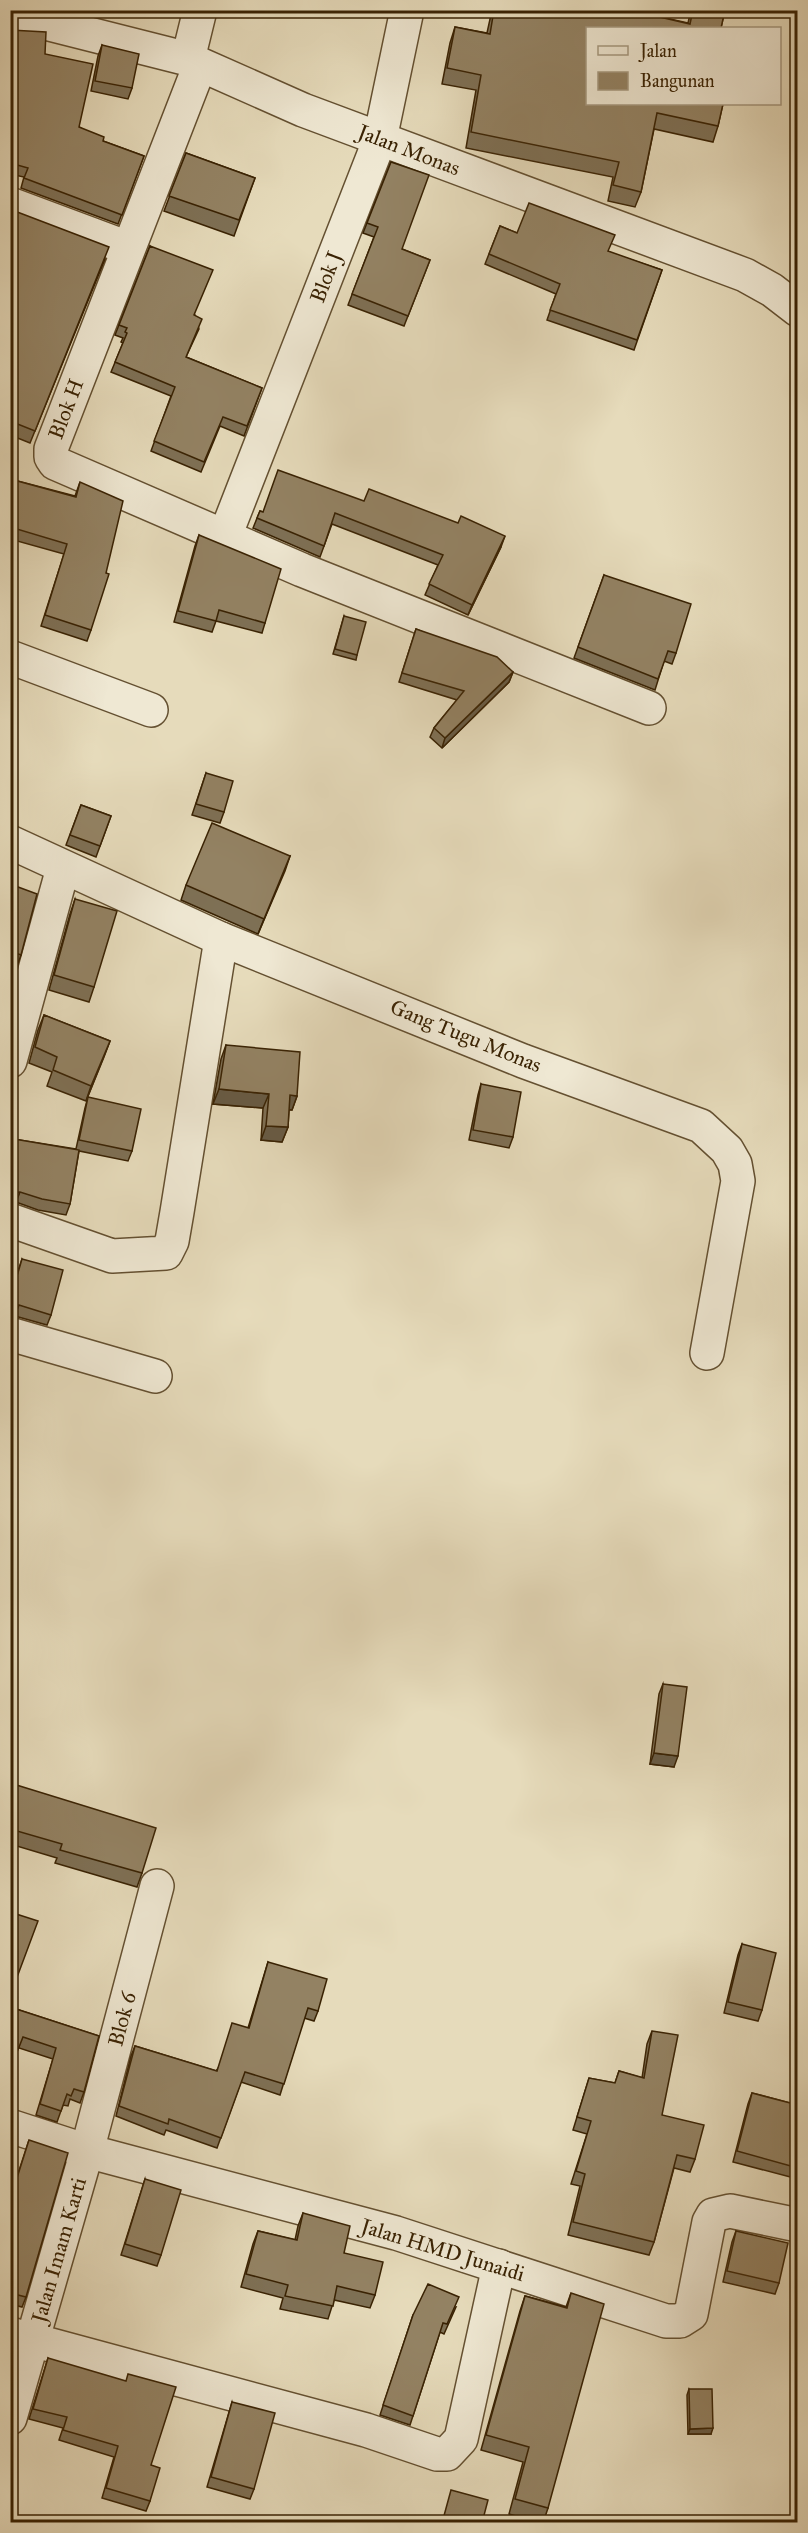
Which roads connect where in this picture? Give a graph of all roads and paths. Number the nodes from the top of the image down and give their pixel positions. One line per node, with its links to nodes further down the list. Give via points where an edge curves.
1 (200, 10): 4 (street)
2 (407, 10): 5 (street, Blok J)
3 (10, 14): 4 (street, Jalan Monas)
4 (194, 62): 5 (street, Jalan Monas); 7 (street)
5 (380, 139): 8 (street, Jalan Monas, via 745,275); 9 (street, Blok J)
6 (10, 204): 7 (street)
7 (129, 248): 9 (street, Blok H, via 51,457 55,463)
8 (798, 310)
9 (225, 537): 11 (street)
10 (10, 657): 12 (street)
11 (649, 708)
12 (151, 710)
13 (10, 842): 14 (street, Gang Tugu Monas)
14 (63, 868): 15 (street, Gang Tugu Monas); 16 (street)
15 (221, 939): 17 (street, via 177,1212 166,1253 112,1256); 19 (street, Gang Tugu Monas, via 523,1061 701,1126 731,1157 738,1181)
16 (10, 1061)
17 (10, 1220)
18 (10, 1334): 20 (street)
19 (707, 1353)
20 (155, 1376)
21 (157, 1886): 23 (street, Blok 6)
22 (10, 2126): 23 (street, Jalan HMD Junaidi)
23 (87, 2151): 25 (street, Jalan HMD Junaidi, via 396,2233); 26 (street, Jalan Imam Karti)
24 (798, 2225): 25 (street, Jalan HMD Junaidi, via 730,2211 713,2216 691,2314 680,2321 666,2321)
25 (499, 2266): 26 (street, via 461,2439 447,2454)
26 (22, 2338): 27 (street, Jalan Imam Karti)
27 (10, 2418)

